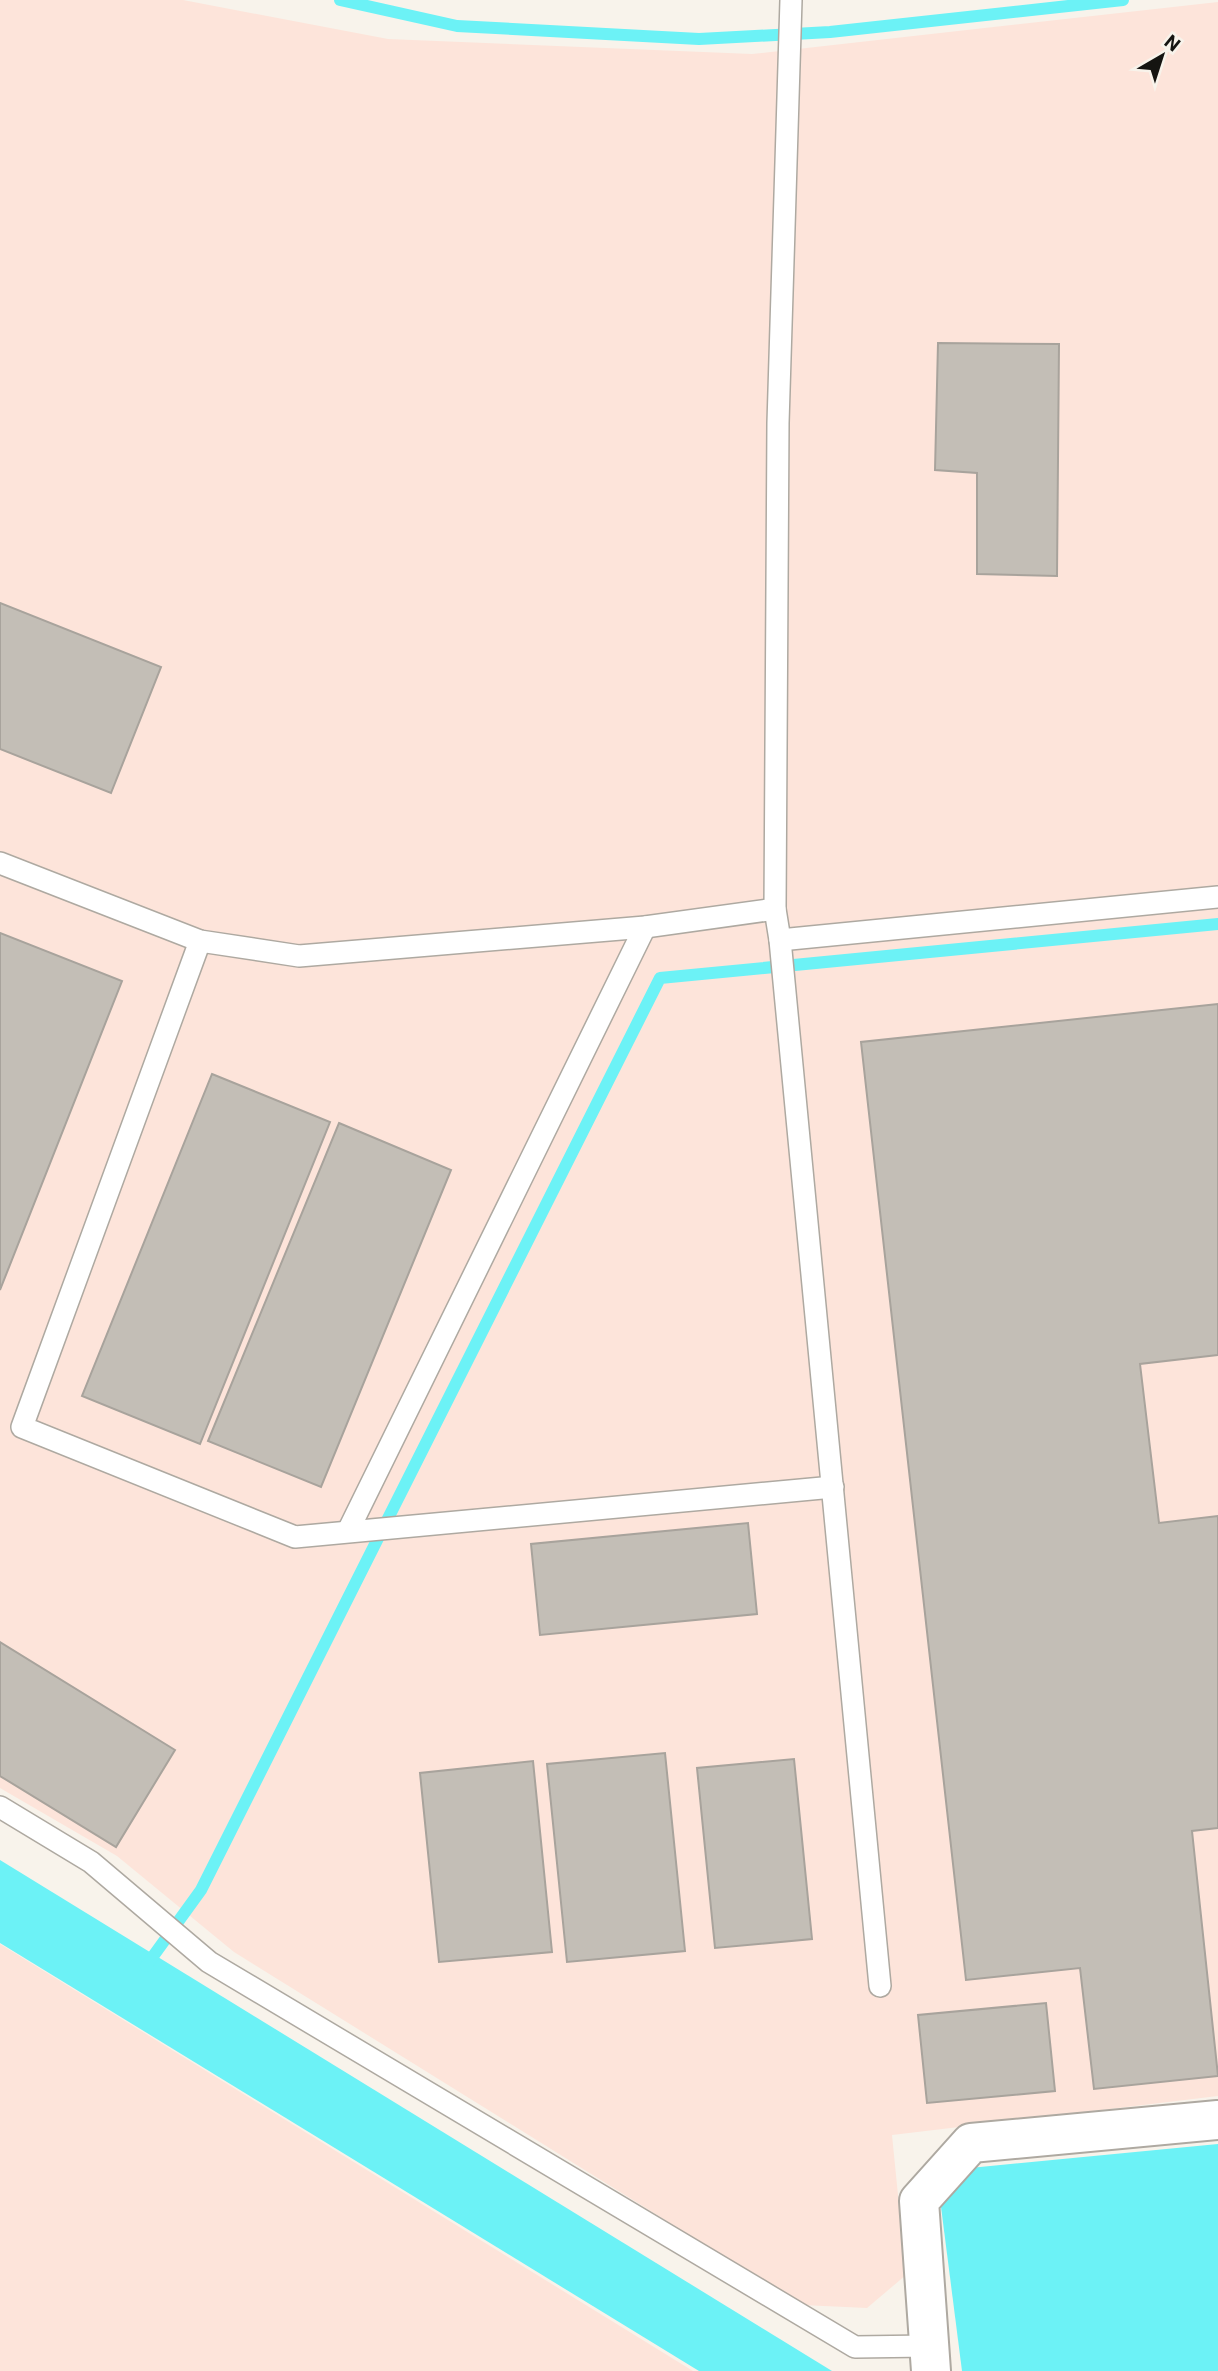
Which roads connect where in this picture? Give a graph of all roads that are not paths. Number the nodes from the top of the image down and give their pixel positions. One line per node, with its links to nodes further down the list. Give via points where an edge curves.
1 (790, 8): 4 (lane, via 778,423)
2 (0, 863): 7 (lane)
3 (1218, 897): 6 (lane)
4 (775, 909): 5 (lane); 6 (lane)
5 (645, 927): 7 (lane, via 299,956); 9 (lane)
6 (780, 940): 8 (lane)
7 (200, 942): 9 (lane, via 22,1427 295,1537)
8 (833, 1487): 9 (lane); 11 (lane)
9 (348, 1531)
10 (0, 1807): 13 (lane, via 91,1861 209,1962 855,2347)
11 (880, 1986)
12 (1218, 2120): 13 (street, via 971,2144 919,2201)
13 (930, 2358)

